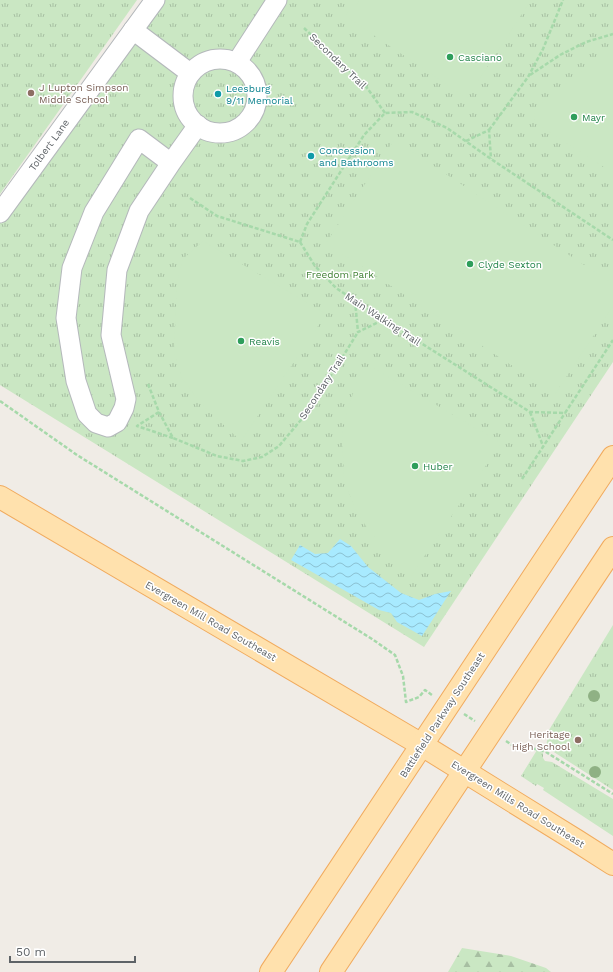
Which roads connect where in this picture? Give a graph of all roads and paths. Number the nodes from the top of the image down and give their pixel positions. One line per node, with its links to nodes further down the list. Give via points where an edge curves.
1 (155, 0): 5 (street, Tolbert Lane)
2 (278, 0): 7 (street)
3 (563, 0): 9 (path, via 543,49)
4 (304, 28): 10 (path, Secondary Trail, via 365,86)
5 (133, 30): 8 (street); 17 (street, Tolbert Lane)
6 (613, 34): 9 (path, via 586,42)
7 (237, 62): 8 (street, via 219,58 206,60); 11 (street, via 250,73 257,90 255,109 248,120 235,130 223,133 206,131)
8 (190, 73): 11 (street, via 182,92 184,108)
9 (528, 76): 12 (path)
10 (385, 113): 13 (path, via 412,112 447,128); 19 (path, via 364,135 307,224)
11 (198, 125): 15 (street)
12 (489, 130): 13 (path); 14 (path)
13 (465, 141): 14 (path)
14 (491, 159): 18 (path)
15 (171, 163): 15 (street, via 139,139 94,212 72,268 66,318 76,381 87,414 96,423 108,427 117,422 126,399 111,335 117,270 140,211)
16 (190, 198): 19 (path, via 217,216)
17 (0, 213)
18 (613, 240)
19 (300, 242): 20 (path, Main Walking Trail, via 314,266 336,288)
20 (355, 301): 21 (path, Main Walking Trail); 22 (path)
21 (383, 319): 22 (path); 27 (path, Main Walking Trail)
22 (358, 332): 29 (path, Secondary Trail, via 311,408 279,446 262,457 243,461 217,456)
23 (613, 340): 28 (path)
24 (148, 384): 26 (path)
25 (0, 401): 35 (path, via 77,455 395,655 402,676 406,702 419,697 425,690)
26 (159, 412): 29 (path); 29 (path, Secondary Trail, via 137,426)
27 (530, 412): 28 (path); 30 (path)
28 (565, 413): 30 (path)
29 (173, 438)
30 (543, 446): 32 (path)
31 (613, 457): 35 (main road, Battlefield Parkway Southeast)
32 (522, 479)
33 (0, 497): 37 (main road, Evergreen Mill Road Southeast)
34 (613, 548): 36 (main road)
35 (449, 704): 36 (path); 37 (main road, Battlefield Parkway Southeast)
36 (492, 732): 38 (main road); 39 (path, via 515,747 546,752)
37 (422, 745): 38 (main road, Evergreen Mills Road Southeast); 41 (main road, Battlefield Parkway Southeast)
38 (465, 772): 40 (main road, Evergreen Mills Road Southeast); 42 (main road)
39 (613, 794)
40 (613, 864)
41 (271, 972)
42 (331, 972)

